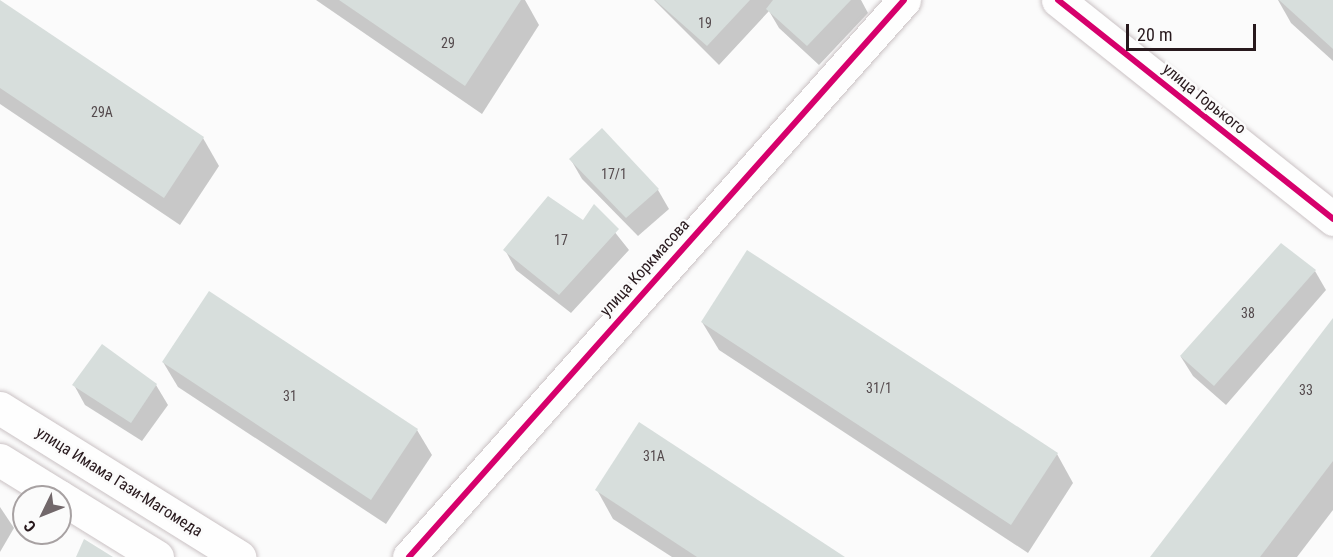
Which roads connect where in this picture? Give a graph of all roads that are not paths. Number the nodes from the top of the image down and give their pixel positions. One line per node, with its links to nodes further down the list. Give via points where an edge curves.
1 (904, 0): 10 (street, улица Коркмасова)
2 (1058, 0): 3 (street, улица Горького)
3 (1333, 219)
4 (0, 408): 9 (street, улица Имама Гази-Магомеда)
5 (0, 460): 6 (street)
6 (41, 485)
7 (72, 504): 8 (street)
8 (157, 557)
9 (239, 557)
10 (409, 557)

